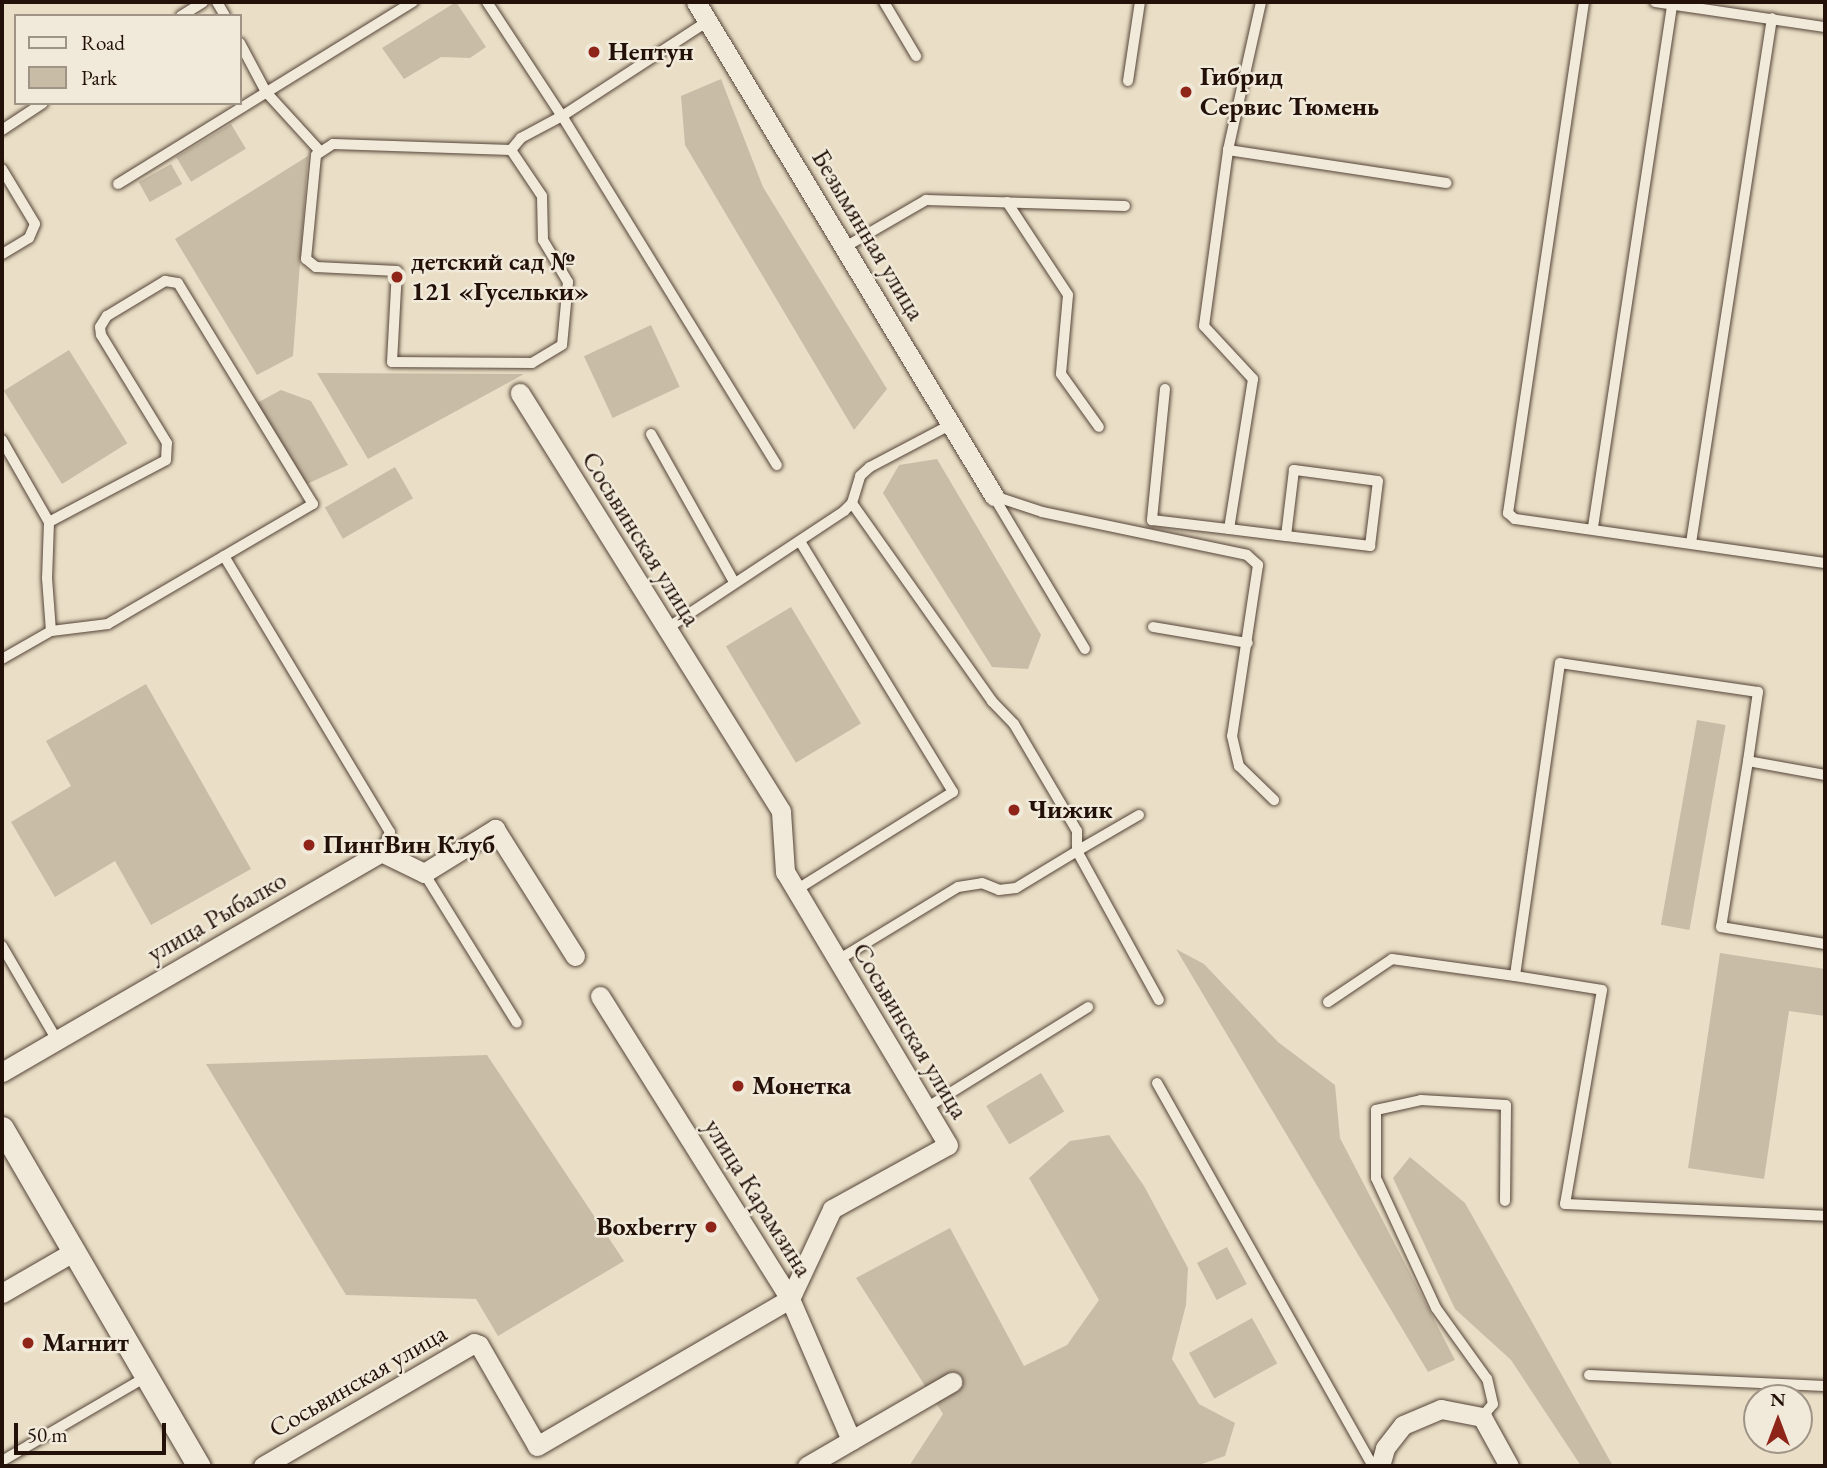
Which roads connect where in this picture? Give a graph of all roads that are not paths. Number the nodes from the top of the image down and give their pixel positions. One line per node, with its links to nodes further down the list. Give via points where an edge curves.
1 (203, 2): 11 (lane)
2 (413, 2): 18 (lane)
3 (487, 2): 20 (lane)
4 (696, 2): 13 (street, Безымянная улица)
5 (884, 2): 16 (lane)
6 (1140, 2): 17 (lane)
7 (1261, 2): 24 (lane)
8 (1584, 2): 42 (lane, via 1507,507 1511,518)
9 (1654, 2): 10 (lane)
10 (1672, 5): 12 (lane); 42 (lane)
11 (184, 14)
12 (1772, 18): 14 (lane); 46 (lane)
13 (708, 21): 20 (lane); 30 (street, Безымянная улица)
14 (1825, 27)
15 (242, 47): 18 (lane)
16 (916, 56)
17 (1128, 81)
18 (266, 92): 22 (lane); 27 (lane)
19 (40, 105): 21 (lane)
20 (562, 116): 23 (lane, via 521,138); 38 (lane)
21 (2, 130)
22 (318, 149): 23 (lane, via 333,144); 23 (lane, via 306,259 316,267 397,271 392,362 533,363 562,345 568,282 543,240 542,196)
23 (511, 150)
24 (1228, 150): 26 (lane); 43 (lane, via 1205,326 1253,379)
25 (2, 169): 31 (lane, via 35,224 29,237)
26 (1447, 183)
27 (118, 184)
28 (1007, 202): 29 (lane); 30 (lane, via 926,200); 35 (lane, via 1068,295 1061,374)
29 (1125, 206)
30 (845, 247): 34 (street, Безымянная улица)
31 (2, 254)
32 (1165, 389): 43 (lane, via 1152,520)
33 (520, 393): 51 (street, Сосьвинская улица)
34 (952, 424): 39 (street, Безымянная улица); 40 (lane, via 870,467 860,476)
35 (1099, 427)
36 (652, 434): 49 (lane)
37 (2, 440): 41 (lane)
38 (777, 466)
39 (993, 496): 53 (lane, via 1042,512 1247,555 1258,565); 54 (lane)
40 (852, 503): 45 (lane); 60 (lane, via 992,701 1014,724 1077,831)
41 (49, 522): 47 (lane, via 166,460 167,443 100,327 107,316 173,281 182,287 313,504); 52 (lane)
42 (1593, 527): 46 (lane)
43 (1229, 529): 44 (lane)
44 (1286, 536): 44 (lane, via 1370,547 1378,481 1294,470)
45 (800, 541): 49 (lane); 63 (lane, via 953,792)
46 (1691, 543): 48 (lane)
47 (224, 556): 52 (lane, via 108,624); 61 (lane, via 390,832)
48 (1825, 563)
49 (734, 582): 51 (lane)
50 (1153, 627): 53 (lane)
51 (666, 629): 63 (street, Сосьвинская улица, via 781,811 785,872)
52 (51, 631): 55 (lane)
53 (1248, 643): 58 (lane, via 1233,752 1239,766)
54 (1085, 649)
55 (2, 659)
56 (1748, 761): 57 (lane); 64 (lane, via 1721,928); 68 (lane, via 1758,692 1560,663)
57 (1825, 775)
58 (1274, 800)
59 (1139, 815): 60 (lane)
60 (1077, 851): 67 (lane, via 1016,888 999,890 982,883 958,887); 70 (lane)
61 (381, 852): 62 (street); 74 (street, улица Рыбалко)
62 (424, 873): 66 (street, via 495,829); 73 (lane)
63 (796, 890): 67 (street, Сосьвинская улица)
64 (1825, 944)
65 (2, 946): 74 (lane)
66 (575, 956)
67 (838, 960): 77 (street, Сосьвинская улица)
68 (1515, 976): 71 (lane, via 1392,959); 80 (lane, via 1602,990 1565,1204)
69 (600, 996): 83 (street, улица Карамзина)
70 (1159, 1000)
71 (1328, 1002)
72 (1087, 1007): 77 (lane)
73 (517, 1023)
74 (57, 1040): 75 (street, улица Рыбалко)
75 (2, 1072)
76 (1157, 1083): 94 (lane)
77 (926, 1108): 83 (street, Сосьвинская улица, via 947,1145 832,1209)
78 (2, 1128): 81 (street)
79 (1505, 1201): 88 (lane, via 1506,1105 1422,1100 1376,1110 1376,1178 1436,1308 1487,1379 1493,1404)
80 (1825, 1216)
81 (73, 1252): 82 (street); 85 (street)
82 (2, 1293)
83 (790, 1299): 89 (street, улица Карамзина); 92 (street, Сосьвинская улица, via 537,1446 474,1343)
84 (1589, 1375): 87 (lane)
85 (146, 1377): 90 (lane); 91 (street)
86 (952, 1382): 89 (street)
87 (1825, 1386)
88 (1482, 1417): 95 (street, via 1441,1409 1415,1417 1393,1436); 96 (street)
89 (851, 1440): 93 (street)
90 (2, 1461)
91 (199, 1466)
92 (263, 1466)
93 (807, 1466)
94 (1373, 1466)
95 (1380, 1466)
96 (1509, 1466)

